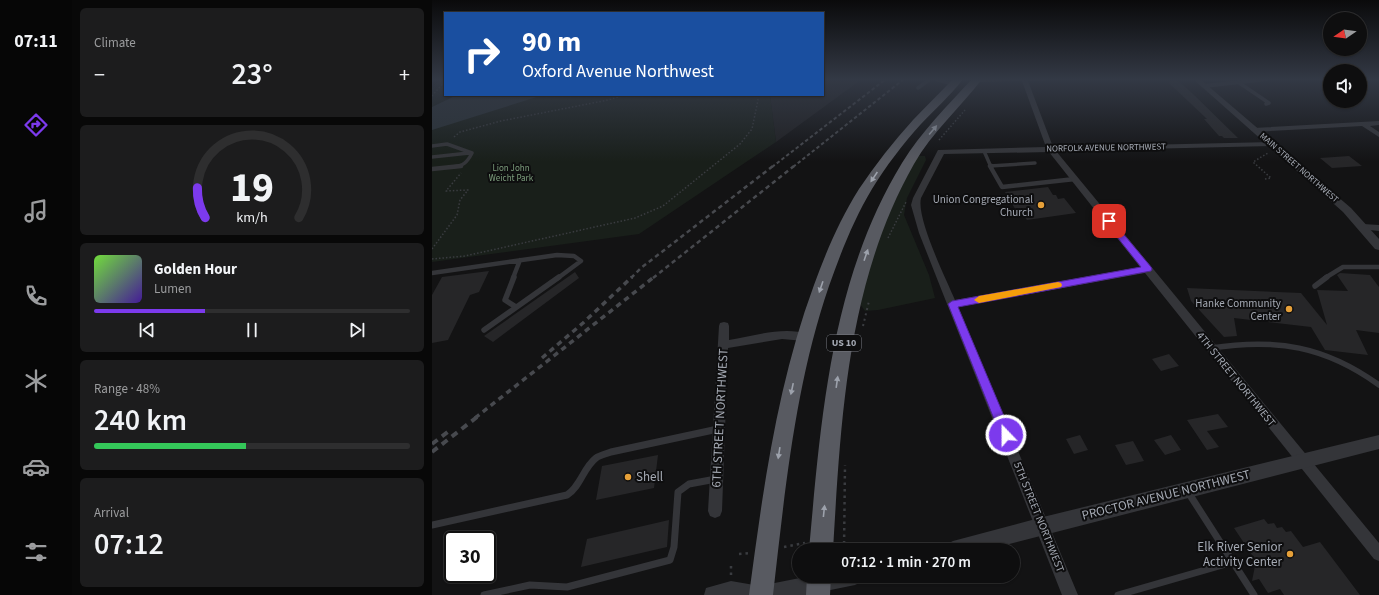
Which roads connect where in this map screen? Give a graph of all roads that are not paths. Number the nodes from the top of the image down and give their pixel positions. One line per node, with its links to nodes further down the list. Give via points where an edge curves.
1 (931, 107): 32 (highway, one-way to 32, via 897,145 859,200 840,237)
2 (953, 107): 44 (highway, US 10, one-way to 2, via 837,381 860,272 883,212 908,163)
3 (1035, 107): 12 (street, 4TH STREET NORTHWEST)
4 (1228, 107): 7 (street, MAIN STREET NORTHWEST)
5 (1379, 123): 6 (street)
6 (1364, 124): 7 (street); 8 (street)
7 (1254, 130): 10 (street, MAIN STREET NORTHWEST)
8 (1379, 134)
9 (432, 146): 14 (lane, via 447,144)
10 (1274, 146): 12 (street, NORFOLK AVENUE NORTHWEST); 20 (street, MAIN STREET NORTHWEST)
11 (939, 147): 13 (street, NORFOLK AVENUE NORTHWEST); 28 (street, 5TH STREET NORTHWEST, via 915,205)
12 (1051, 149): 13 (street, NORFOLK AVENUE NORTHWEST); 19 (street, 4TH STREET NORTHWEST)
13 (984, 151): 17 (lane)
14 (472, 153): 15 (lane); 18 (lane, via 468,162 461,166)
15 (432, 158)
16 (1035, 163): 17 (lane)
17 (990, 166): 19 (lane, via 1002,187)
18 (432, 169)
19 (1075, 179): 25 (street, 4TH STREET NORTHWEST)
20 (1363, 227): 21 (street); 22 (street, MAIN STREET NORTHWEST)
21 (1379, 228)
22 (1379, 246)
23 (520, 260): 26 (lane); 29 (lane, via 505,300); 29 (lane, via 557,255 574,256 581,261)
24 (1379, 267): 27 (lane, via 1343,267)
25 (1148, 269): 28 (street); 34 (street, 4TH STREET NORTHWEST)
26 (432, 273)
27 (1315, 286)
28 (952, 304): 43 (street, 5TH STREET NORTHWEST)
29 (516, 307): 31 (lane)
30 (724, 326): 33 (street, 6TH STREET NORTHWEST)
31 (484, 330)
32 (804, 337): 33 (street, via 782,335); 52 (highway, one-way to 52, via 780,450)
33 (723, 345): 36 (street, 6TH STREET NORTHWEST)
34 (1211, 348): 35 (lane, via 1232,343 1285,344 1324,354 1366,374); 38 (street, 4TH STREET NORTHWEST)
35 (1379, 385)
36 (720, 428): 39 (street, 6TH STREET NORTHWEST); 42 (lane, via 611,452 596,458 572,493 567,495)
37 (1379, 442): 38 (street, PROCTOR AVENUE NORTHWEST)
38 (1303, 461): 40 (street, PROCTOR AVENUE NORTHWEST); 46 (street, 4TH STREET NORTHWEST)
39 (717, 478): 41 (street, 6TH STREET NORTHWEST); 49 (lane, via 681,487 678,492 674,547 670,560 567,587 530,586)
40 (1187, 490): 43 (street, PROCTOR AVENUE NORTHWEST); 47 (lane)
41 (715, 511)
42 (432, 525)
43 (1043, 526): 45 (street, PROCTOR AVENUE NORTHWEST); 53 (street, 5TH STREET NORTHWEST)
44 (821, 543)
45 (979, 543)
46 (1379, 554)
47 (1233, 562): 54 (lane); 55 (lane)
48 (818, 585): 52 (street)
49 (510, 592): 50 (lane)
50 (484, 595)
51 (713, 595): 52 (street, via 731,590)
52 (761, 595)
53 (1070, 595)
54 (1118, 595)
55 (1254, 595)

